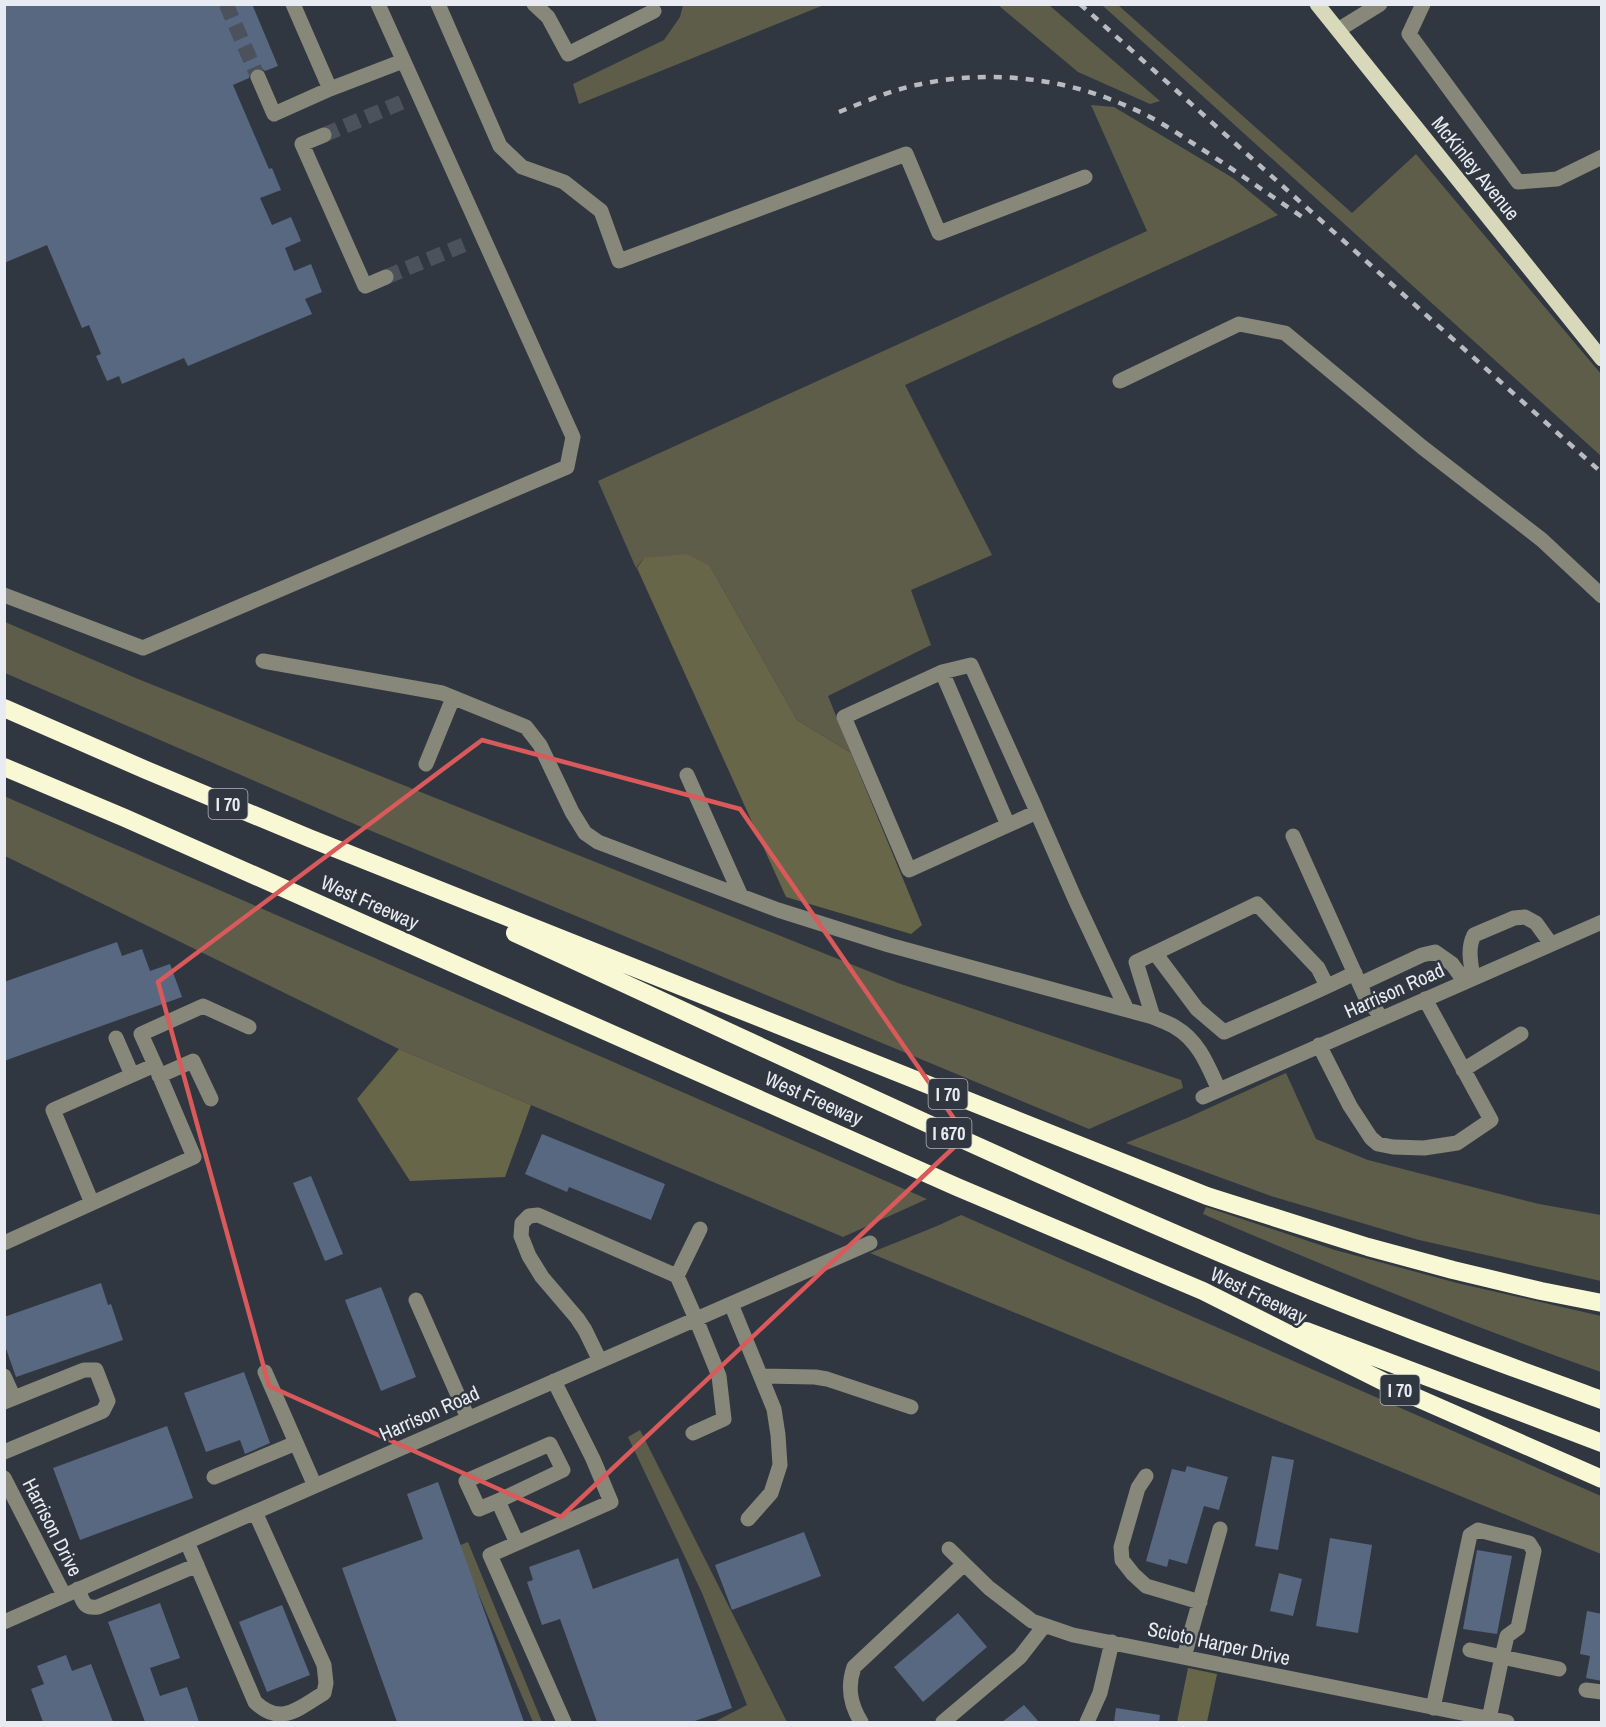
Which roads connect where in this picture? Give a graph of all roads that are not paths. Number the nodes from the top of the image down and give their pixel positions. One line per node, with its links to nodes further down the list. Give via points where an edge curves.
1 (293, 4): 12 (street)
2 (378, 4): 10 (street)
3 (438, 4): 15 (street, via 500,146 522,167 564,182 600,211 619,261 906,154 939,233)
4 (534, 4): 8 (street, via 548,17 568,54)
5 (1317, 4): 9 (main road, McKinley Avenue)
6 (1380, 4): 9 (street)
7 (1423, 4): 14 (street, via 1409,34 1518,182 1557,179)
8 (654, 11)
9 (1338, 30): 17 (main road, McKinley Avenue)
10 (403, 61): 12 (street); 19 (street, via 413,97 476,240 573,437 567,467 143,648)
11 (258, 77): 12 (street, via 274,114)
12 (330, 89)
13 (324, 135): 16 (street, via 302,144 365,286)
14 (1602, 157)
15 (1085, 177)
16 (386, 277)
17 (1602, 359)
18 (1120, 381): 20 (street, via 1239,324 1285,333 1542,540)
19 (4, 595)
20 (1602, 596)
21 (263, 661): 23 (street)
22 (942, 672): 28 (street, via 971,665); 29 (street); 29 (street, via 844,717 909,870)
23 (453, 698): 25 (street); 32 (street, via 526,727 540,745 585,833 598,842)
24 (4, 708): 31 (highway, West Freeway / I 70)
25 (426, 764)
26 (4, 767): 58 (highway, West Freeway / I 70)
27 (687, 775): 32 (street)
28 (1037, 812): 29 (street); 40 (street)
29 (1008, 825)
30 (1293, 836): 36 (street)
31 (309, 838): 60 (highway, West Freeway / I 70, via 1207,1196 1421,1262); 69 (highway, I 670, via 962,1139 1259,1269 1430,1338)
32 (741, 896): 40 (street, via 889,945)
33 (1602, 922): 34 (street, Harrison Road)
34 (1551, 944): 37 (street, Harrison Road); 37 (street, via 1536,923 1525,917 1474,935 1470,943)
35 (1155, 953): 38 (street, via 1197,1009 1224,1032); 38 (street, via 1257,904 1318,968); 41 (street, via 1136,962)
36 (1357, 979): 37 (street, via 1435,952); 38 (street); 42 (street)
37 (1469, 980): 39 (street, Harrison Road)
38 (1327, 986)
39 (1425, 999): 42 (street, Harrison Road); 47 (street)
40 (1127, 1010): 41 (street)
41 (1153, 1017): 50 (street, via 1176,1027 1192,1040)
42 (1382, 1018): 46 (street, Harrison Road)
43 (249, 1027): 48 (street, via 203,1006 141,1034)
44 (1521, 1034): 47 (street)
45 (116, 1038): 49 (street)
46 (1320, 1045): 47 (street, via 1350,1106 1371,1138 1393,1147 1457,1143 1491,1120); 50 (street, Harrison Road)
47 (1463, 1070)
48 (157, 1071): 49 (street); 52 (street, via 193,1061); 53 (street, via 194,1157)
49 (132, 1075): 53 (street, via 53,1110)
50 (1219, 1090): 51 (street, Harrison Road)
51 (1203, 1097)
52 (210, 1099)
53 (92, 1203): 55 (street)
54 (700, 1229): 57 (street)
55 (4, 1243)
56 (870, 1243): 61 (street, Harrison Road)
57 (677, 1276): 62 (street); 63 (street, via 538,1215 529,1216 522,1223 521,1236 529,1256 577,1318)
58 (1203, 1292): 74 (highway); 79 (highway, West Freeway / I 70, via 1406,1393)
59 (416, 1300): 71 (street)
60 (1602, 1303)
61 (731, 1304): 62 (street, Harrison Road); 66 (street)
62 (696, 1319): 63 (street, Harrison Road); 72 (street, via 719,1376 724,1419)
63 (600, 1361): 67 (street, Harrison Road)
64 (265, 1372): 73 (street)
65 (4, 1376): 68 (street)
66 (760, 1376): 70 (street, via 827,1379); 84 (street, via 774,1409 780,1465 771,1492)
67 (554, 1381): 71 (street, Harrison Road); 87 (street, via 611,1502)
68 (9, 1400): 75 (street, via 84,1370 96,1370 108,1401 103,1411)
69 (1602, 1400)
70 (911, 1407)
71 (468, 1418): 80 (street, Harrison Road)
72 (693, 1433)
73 (296, 1443): 77 (street); 80 (street)
74 (1602, 1443)
75 (4, 1452)
76 (1146, 1476): 93 (street, via 1138,1488 1120,1547 1122,1560 1146,1586)
77 (214, 1477)
78 (4, 1478): 82 (street, Harrison Drive)
79 (1602, 1479)
80 (315, 1486): 83 (street, Harrison Road)
81 (498, 1501): 81 (street, via 563,1470 550,1444 466,1481 479,1509); 87 (street)
82 (10, 1503): 92 (street, Harrison Drive)
83 (255, 1512): 86 (street, Harrison Road); 90 (street, via 324,1665 324,1693 281,1715 255,1702)
84 (748, 1519)
85 (1220, 1529): 93 (street)
86 (187, 1542): 90 (street); 91 (street, Harrison Road)
87 (517, 1543): 103 (street, via 490,1555)
88 (949, 1550): 89 (street, Scioto Harper Drive)
89 (964, 1564): 95 (street, Scioto Harper Drive, via 989,1588); 104 (street, via 854,1667 850,1694)
90 (197, 1565): 91 (street, via 98,1607 85,1606)
91 (78, 1589): 92 (street, Harrison Road)
92 (63, 1595): 94 (street, Harrison Road)
93 (1200, 1602): 98 (street)
94 (4, 1622)
95 (1044, 1626): 96 (street, Scioto Harper Drive); 105 (street, via 1020,1657)
96 (1112, 1642): 98 (street, Scioto Harper Drive); 106 (street, via 1100,1693)
97 (1470, 1650): 99 (street)
98 (1184, 1657): 101 (street, Scioto Harper Drive)
99 (1502, 1657): 100 (street); 101 (street, via 1507,1636 1518,1628 1534,1551 1529,1542 1478,1530 1470,1535); 102 (street)
100 (1559, 1669)
101 (1433, 1708): 102 (street, Scioto Harper Drive)
102 (1478, 1719): 107 (street, Scioto Harper Drive)
103 (564, 1722)
104 (861, 1722)
105 (943, 1722)
106 (1087, 1722)
107 (1508, 1722)

